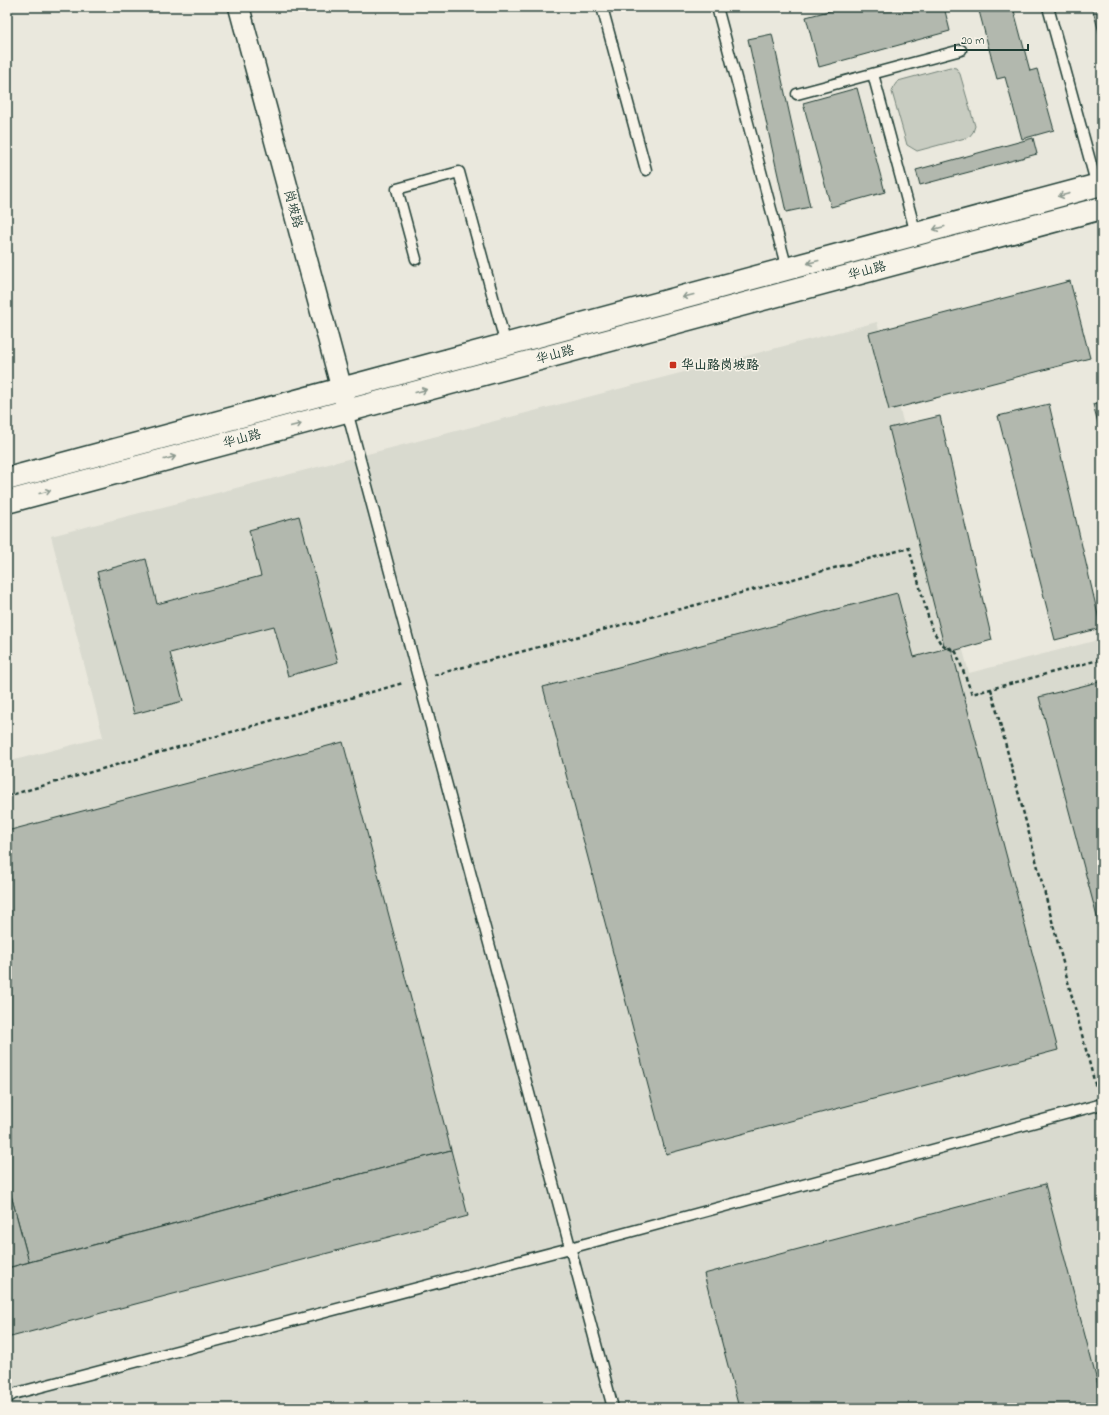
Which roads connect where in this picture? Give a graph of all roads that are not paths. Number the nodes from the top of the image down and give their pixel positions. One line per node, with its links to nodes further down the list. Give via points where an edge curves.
1 (239, 7): 15 (street, 岗坡路)
2 (602, 7): 8 (lane)
3 (717, 7): 13 (lane)
4 (1048, 7): 9 (lane)
5 (961, 50): 6 (lane)
6 (873, 74): 7 (lane); 11 (lane)
7 (797, 94)
8 (646, 170)
9 (1099, 185): 11 (street, 华山路, one-way to 11)
10 (1102, 208): 16 (street, 华山路, one-way to 10)
11 (916, 234): 13 (street, 华山路, one-way to 13)
12 (416, 259): 14 (lane, via 397,189 459,172)
13 (787, 269): 14 (street, 华山路, one-way to 14)
14 (506, 345): 15 (street, 华山路)
15 (341, 389): 16 (street, 岗坡路); 17 (street, 华山路)
16 (347, 411): 18 (street, 华山路, one-way to 16); 20 (lane)
17 (7, 479)
18 (7, 502)
19 (1101, 1105): 20 (lane)
20 (570, 1248): 21 (lane); 22 (lane)
21 (9, 1396)
22 (613, 1408)

